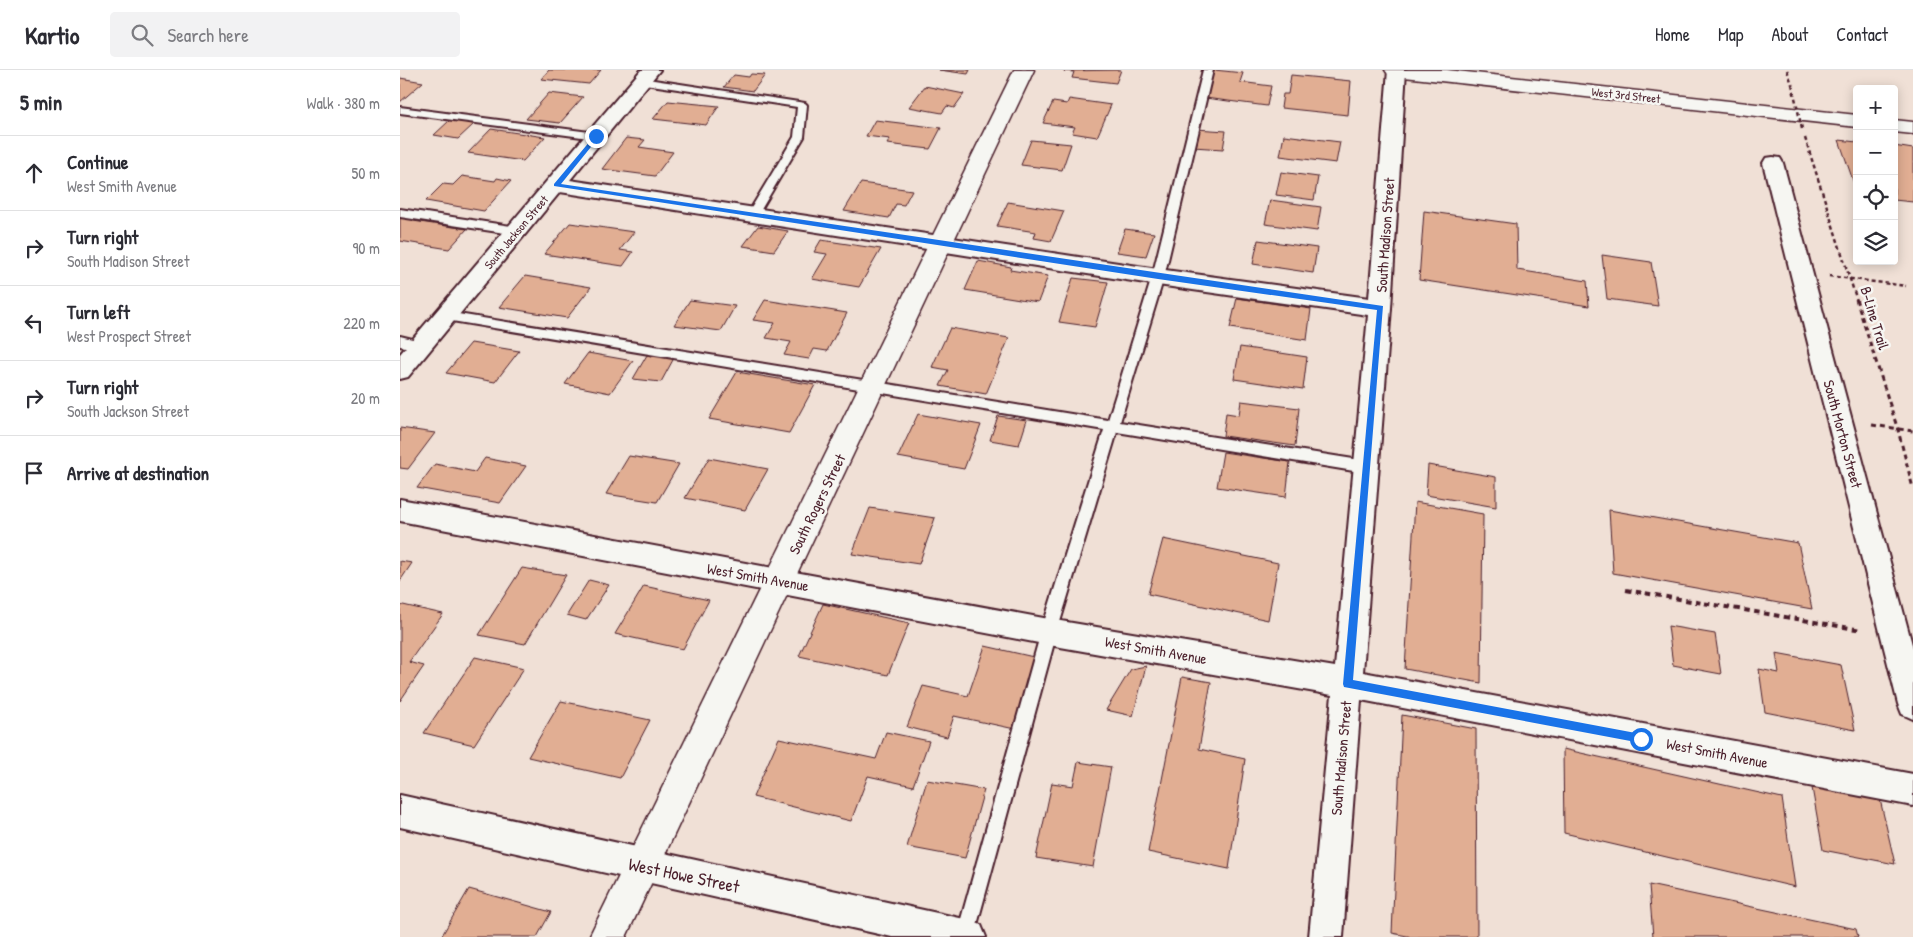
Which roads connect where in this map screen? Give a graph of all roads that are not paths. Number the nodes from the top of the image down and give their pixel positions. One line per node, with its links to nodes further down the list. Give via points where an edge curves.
1 (1024, 70): 19 (street, South Rogers Street)
2 (1208, 70): 20 (lane)
3 (1396, 70): 10 (street, West 3rd Street); 21 (street, South Madison Street)
4 (1538, 70): 6 (street, West 3rd Street)
5 (646, 76): 13 (street, South Jackson Street); 17 (lane, via 802,105 799,137)
6 (1853, 104)
7 (1898, 108): 9 (street)
8 (400, 110): 13 (lane)
9 (1913, 110)
10 (1853, 121)
11 (1898, 126): 12 (street)
12 (1913, 128)
13 (596, 136): 15 (street, South Jackson Street)
14 (1773, 163): 33 (street, South Morton Street)
15 (556, 185): 17 (street); 18 (street, South Jackson Street)
16 (400, 213): 18 (lane)
17 (752, 215): 19 (street)
18 (517, 231): 22 (street, South Jackson Street)
19 (942, 244): 20 (street); 26 (street, South Rogers Street)
20 (1158, 277): 21 (street); 27 (lane)
21 (1380, 308): 28 (street, South Madison Street)
22 (446, 316): 24 (street, South Jackson Street); 26 (lane)
23 (400, 341): 24 (lane)
24 (421, 345): 25 (street, South Jackson Street)
25 (400, 370)
26 (873, 387): 27 (lane); 30 (street, South Rogers Street)
27 (1112, 425): 28 (lane); 31 (lane)
28 (1366, 467): 32 (street, South Madison Street)
29 (400, 510): 30 (street, West Smith Avenue)
30 (780, 581): 31 (street, West Smith Avenue); 36 (street, South Rogers Street)
31 (1049, 632): 32 (street, West Smith Avenue); 38 (lane)
32 (1348, 684): 34 (street, West Smith Avenue); 39 (street, South Madison Street)
33 (1913, 704)
34 (1913, 790)
35 (400, 811): 36 (street, West Howe Street)
36 (641, 866): 37 (street, South Rogers Street); 38 (street, West Howe Street)
37 (607, 937)
38 (967, 937)
39 (1326, 937)

